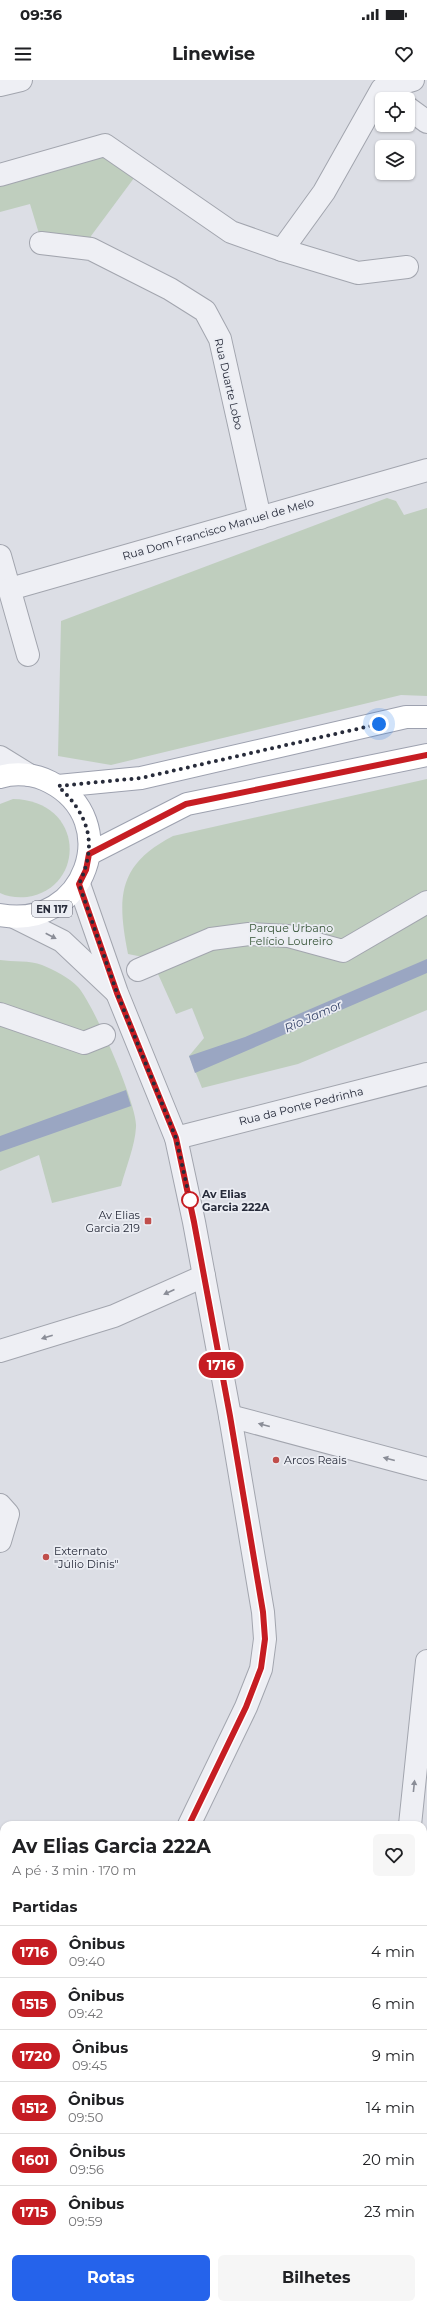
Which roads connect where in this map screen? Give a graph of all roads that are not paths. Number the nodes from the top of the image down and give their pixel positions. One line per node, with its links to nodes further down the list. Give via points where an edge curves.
1 (20, 80): 3 (street)
2 (413, 80): 4 (street)
3 (0, 86)
4 (383, 89): 9 (street, via 324,192)
5 (415, 113): 6 (street)
6 (427, 122)
7 (0, 174): 9 (street, via 105,145 231,232)
8 (41, 242): 12 (street, Rua Duarte Lobo, via 91,249 170,289 204,311 220,339)
9 (282, 250): 10 (street, via 358,272)
10 (407, 268)
11 (427, 470): 12 (street, Rua Dom Francisco Manuel de Melo)
12 (260, 518): 14 (street, Rua Dom Francisco Manuel de Melo)
13 (0, 556): 14 (street)
14 (10, 589): 15 (street)
15 (28, 655)
16 (427, 717): 21 (main road, EN 117, via 406,717 141,778)
17 (427, 755): 22 (main road, via 186,804)
18 (0, 757): 19 (street)
19 (29, 775): 20 (main road, EN 117); 21 (main road, EN 117)
20 (0, 777)
21 (58, 786): 22 (main road, EN 117, via 72,799 83,816 89,834)
22 (89, 854): 23 (main road, EN 117, via 86,870)
23 (79, 884): 25 (main road, EN 117, via 62,903 41,915); 27 (street)
24 (427, 902): 26 (street, via 343,951 288,936 249,934 210,939)
25 (8, 917): 27 (street, one-way to 27, via 62,941)
26 (138, 970)
27 (117, 993): 31 (street)
28 (0, 1014): 29 (street, via 84,1043)
29 (104, 1034)
30 (427, 1074): 31 (street, Rua da Ponte Pedrinha)
31 (176, 1138): 32 (street)
32 (204, 1276): 33 (street, one-way to 33, via 114,1316); 34 (street)
33 (0, 1351)
34 (230, 1416): 35 (street, one-way to 34); 39 (street, via 262,1605 265,1639 261,1668 246,1707)
35 (427, 1469)
36 (0, 1505): 37 (street, via 8,1514)
37 (0, 1541)
38 (427, 1661): 40 (street, one-way to 38)
39 (191, 1821)
40 (410, 1821)

